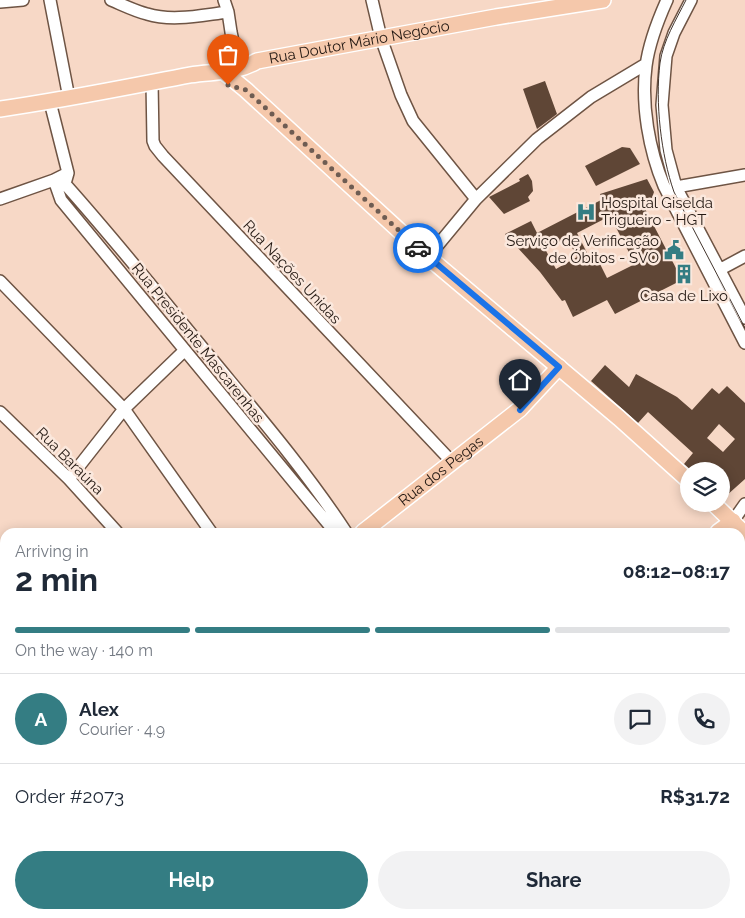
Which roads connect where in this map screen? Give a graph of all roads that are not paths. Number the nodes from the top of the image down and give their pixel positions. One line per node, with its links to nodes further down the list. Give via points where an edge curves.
1 (22, 0): 9 (street)
2 (50, 0): 17 (street)
3 (111, 0): 10 (street, via 160,17)
4 (224, 0): 10 (street)
5 (372, 0): 11 (street)
6 (603, 0): 11 (main road, Rua Doutor Mário Negócio)
7 (667, 0): 12 (street)
8 (691, 0): 23 (street, via 666,56 662,89 662,119)
9 (0, 2)
10 (228, 12): 13 (street)
11 (381, 38): 13 (main road, Rua Doutor Mário Negócio, via 257,61); 24 (street, via 413,121)
12 (646, 64): 24 (street, via 592,97 537,139); 31 (street, via 644,91 654,160)
13 (237, 69): 14 (main road, Rua Doutor Mário Negócio); 16 (main road); 16 (main road)
14 (205, 73): 15 (main road, Rua Doutor Mário Negócio); 16 (main road, via 214,80)
15 (152, 82): 17 (main road, Rua Doutor Mário Negócio); 36 (street, Rua Nações Unidas, via 155,146)
16 (246, 90): 27 (main road)
17 (69, 98): 18 (main road, Rua Doutor Mário Negócio)
18 (50, 102): 19 (main road, Rua Doutor Mário Negócio); 21 (street, Rua Presidente Mascarenhas)
19 (0, 109)
20 (745, 175): 23 (street)
21 (66, 178): 22 (street); 44 (street, Rua Presidente Mascarenhas, via 264,422)
22 (54, 180): 25 (street); 32 (street, Rua Presidente Mascarenhas, via 61,200)
23 (676, 187): 28 (street)
24 (476, 199): 27 (street)
25 (0, 200)
26 (745, 256): 28 (street)
27 (428, 257): 33 (main road)
28 (719, 270): 30 (street)
29 (0, 281): 34 (street)
30 (745, 318)
31 (745, 343)
32 (184, 351): 34 (street); 43 (street, Rua Presidente Mascarenhas)
33 (559, 367): 36 (main road, Rua dos Pegas, via 520,410); 37 (main road)
34 (124, 408): 38 (street); 42 (street)
35 (0, 412): 38 (street, Rua Baraúna)
36 (453, 463): 45 (main road, Rua dos Pegas)
37 (680, 473)
38 (69, 479): 41 (street, Rua Baraúna)
39 (745, 504): 40 (street)
40 (739, 518): 46 (main road)
41 (113, 528)
42 (208, 528)
43 (332, 528)
44 (343, 528)
45 (368, 528)
46 (724, 528)

